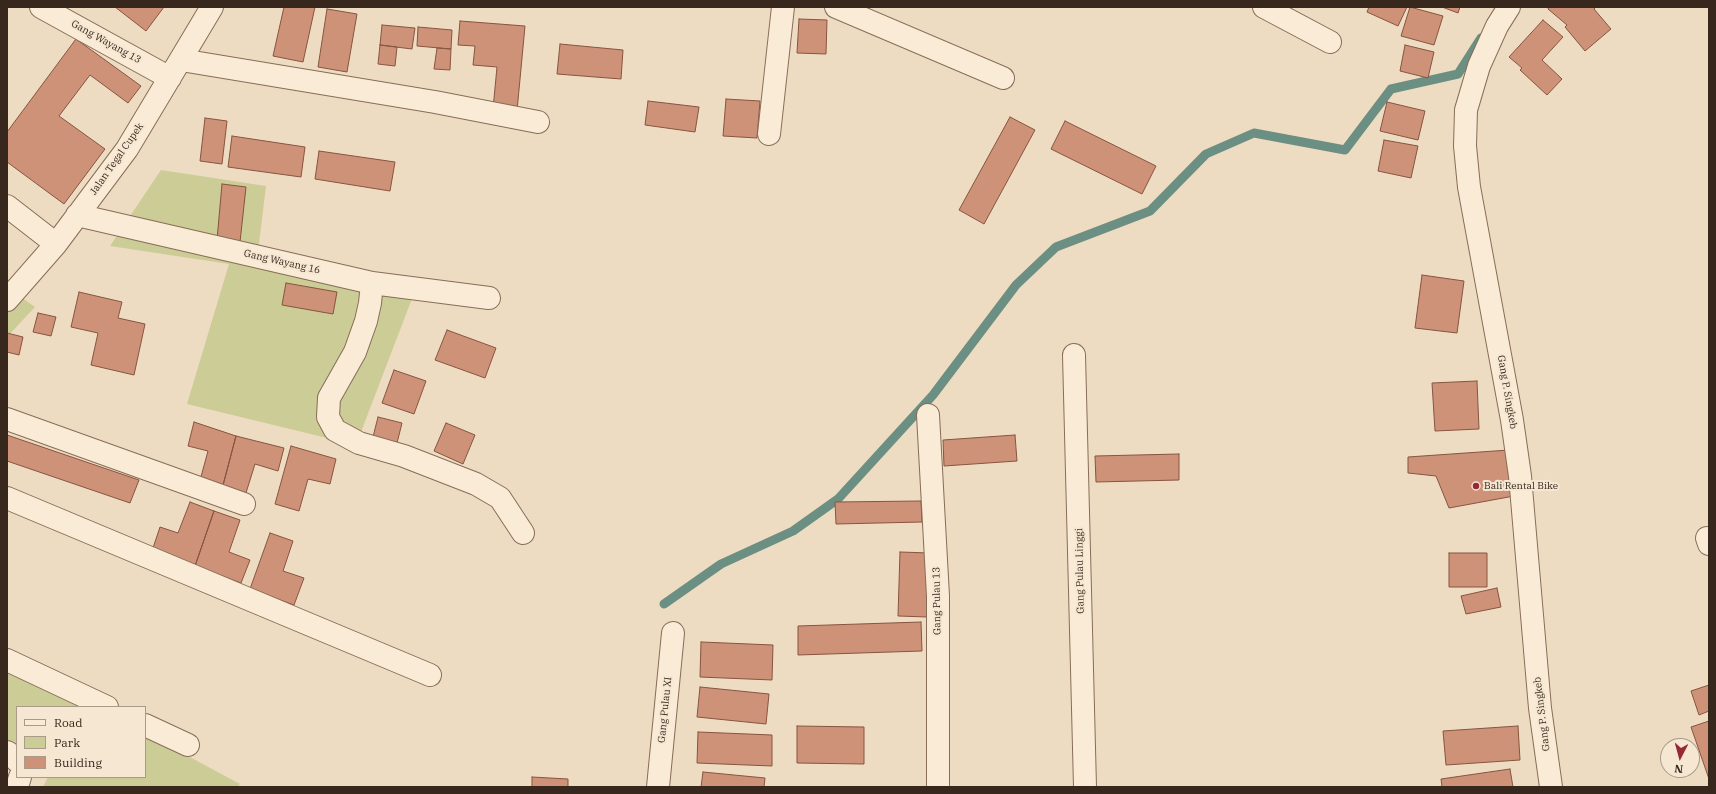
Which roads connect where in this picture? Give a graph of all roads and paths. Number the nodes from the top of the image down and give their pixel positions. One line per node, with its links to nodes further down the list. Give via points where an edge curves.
1 (41, 7): 8 (street, Gang Wayang 13)
2 (212, 7): 8 (street, Jalan Tegal Cupek)
3 (783, 7): 11 (street)
4 (836, 7): 9 (street)
5 (1264, 7): 7 (street)
6 (1509, 7): 35 (street, Gang P. Singkeb, via 1497,26 1479,66 1466,110 1465,146 1469,187 1520,476 1540,708)
7 (1330, 42)
8 (176, 69): 10 (street, via 435,102); 13 (street, Jalan Tegal Cupek, via 127,149)
9 (1003, 78)
10 (538, 122)
11 (768, 134)
12 (7, 206): 14 (street)
13 (77, 215): 14 (street, Jalan Tegal Cupek); 15 (street, Gang Wayang 16)
14 (56, 244): 16 (street, Jalan Tegal Cupek)
15 (372, 283): 17 (street, Gang Wayang 16); 23 (street, via 366,321 355,352 330,398 328,416 335,430 359,443 404,456 476,484 500,498)
16 (8, 297)
17 (488, 298)
18 (1074, 355): 34 (street, Gang Pulau Linggi)
19 (928, 415): 33 (street, Gang Pulau 13, via 938,596)
20 (7, 419): 22 (street)
21 (7, 498): 26 (street)
22 (244, 504)
23 (523, 533)
24 (673, 633): 32 (street, Gang Pulau XI)
25 (7, 660): 27 (street)
26 (430, 675)
27 (105, 706)
28 (146, 725): 29 (street)
29 (188, 746)
30 (7, 752): 31 (street)
31 (16, 760)
32 (658, 787)
33 (938, 787)
34 (1085, 787)
35 (1551, 787)

